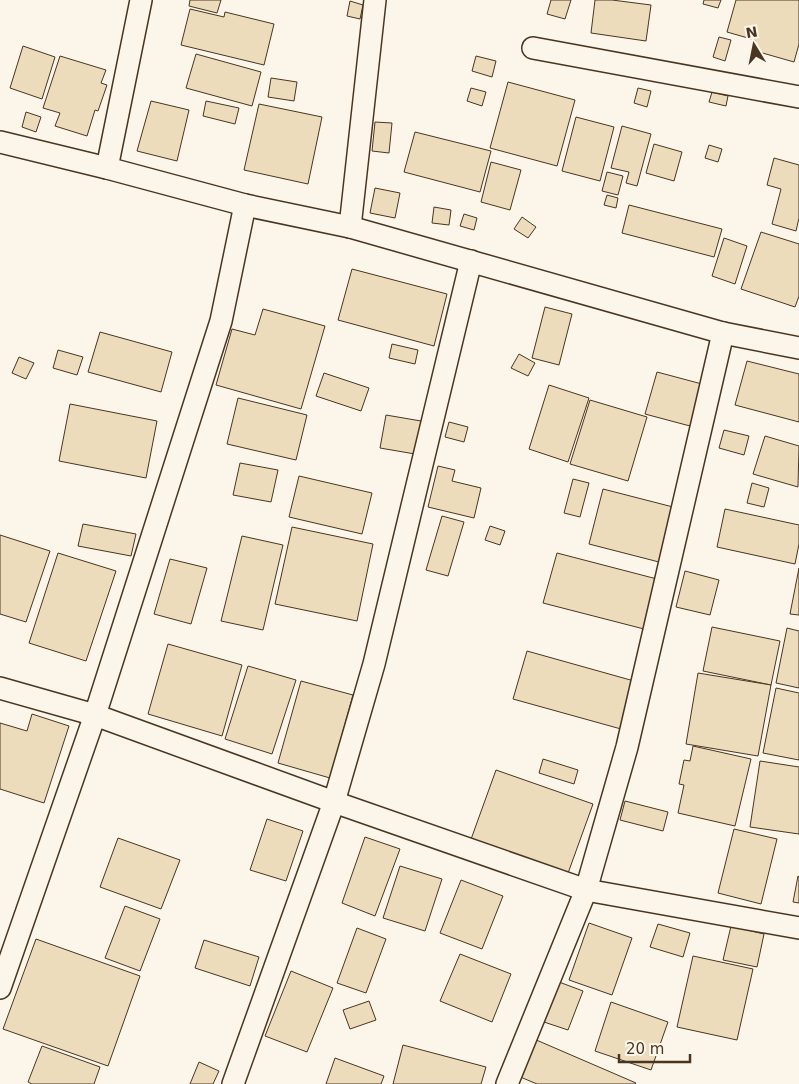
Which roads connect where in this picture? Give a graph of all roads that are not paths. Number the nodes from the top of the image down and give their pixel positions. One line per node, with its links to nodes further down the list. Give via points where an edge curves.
1 (141, 0): 6 (street)
2 (374, 0): 8 (street)
3 (533, 48): 4 (street)
4 (799, 97)
5 (0, 142): 6 (street)
6 (107, 168): 7 (street)
7 (245, 205): 8 (street); 13 (street, via 221,321)
8 (350, 227): 9 (street)
9 (472, 261): 10 (street); 14 (street, via 374,664)
10 (723, 332): 11 (street); 15 (street, via 627,747)
11 (799, 348)
12 (0, 688): 13 (street)
13 (95, 715): 14 (street); 17 (street)
14 (334, 802): 15 (street); 18 (street)
15 (586, 890): 16 (street); 19 (street)
16 (799, 928)
17 (0, 988)
18 (233, 1084)
19 (507, 1084)

